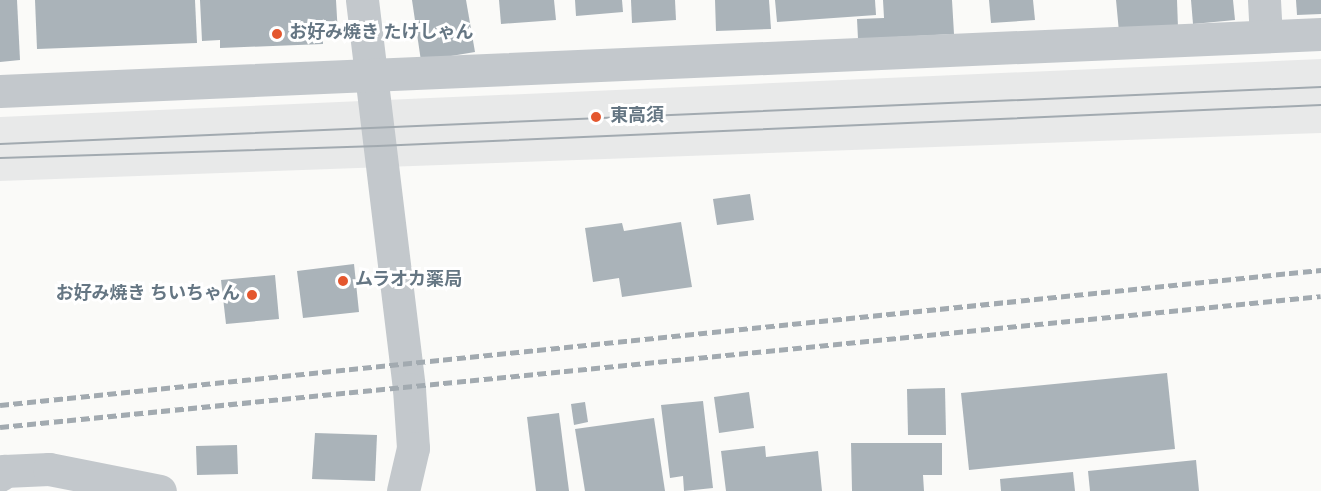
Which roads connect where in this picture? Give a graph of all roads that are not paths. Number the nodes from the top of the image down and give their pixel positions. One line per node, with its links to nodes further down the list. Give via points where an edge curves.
1 (362, 0): 5 (street)
2 (1264, 0): 4 (street)
3 (1321, 34): 4 (street)
4 (1266, 36): 5 (street)
5 (372, 75): 6 (street); 9 (street, via 411,412 413,448)
6 (0, 92)
7 (1, 472): 8 (street, via 50,469)
8 (160, 491)
9 (403, 491)

